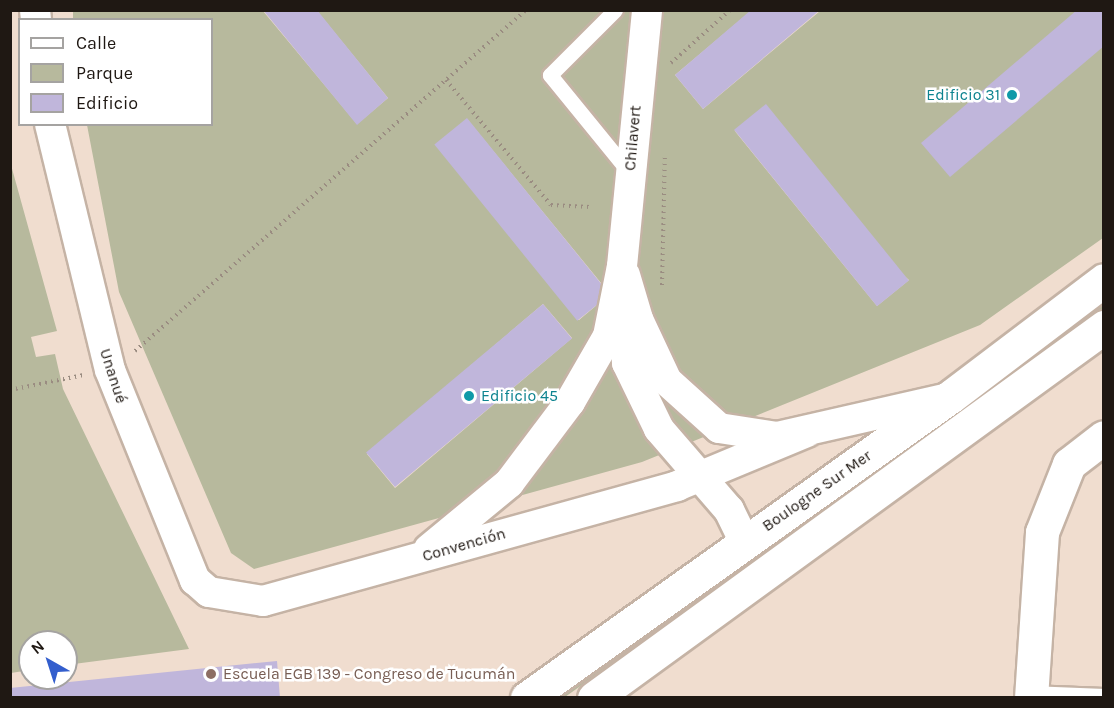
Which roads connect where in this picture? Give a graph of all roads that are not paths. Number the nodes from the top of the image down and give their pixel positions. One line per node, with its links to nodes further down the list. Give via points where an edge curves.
1 (615, 10): 4 (lane, via 550,75)
2 (647, 10): 4 (street, Chilavert)
3 (50, 126): 14 (street, Unanué, via 110,370 195,580)
4 (630, 172): 5 (street, Chilavert)
5 (622, 266): 9 (street, via 653,356 696,412 719,428 742,434); 11 (street, via 627,363 658,429); 13 (street, via 608,336 570,402 509,483)
6 (1104, 280): 8 (main road, Boulogne Sur Mer)
7 (1104, 327): 18 (main road, Boulogne Sur Mer)
8 (950, 397): 9 (street); 12 (main road, Boulogne Sur Mer)
9 (807, 432): 11 (street, Convención)
10 (1104, 437): 15 (main road, via 1070,464 1042,532)
11 (697, 477): 12 (street, via 734,517); 13 (street, Convención)
12 (745, 543): 17 (main road, Boulogne Sur Mer)
13 (417, 559): 14 (street, Convención, via 263,602)
14 (230, 599)
15 (1029, 696): 16 (lane)
16 (1104, 696)
17 (527, 698)
18 (594, 698)

